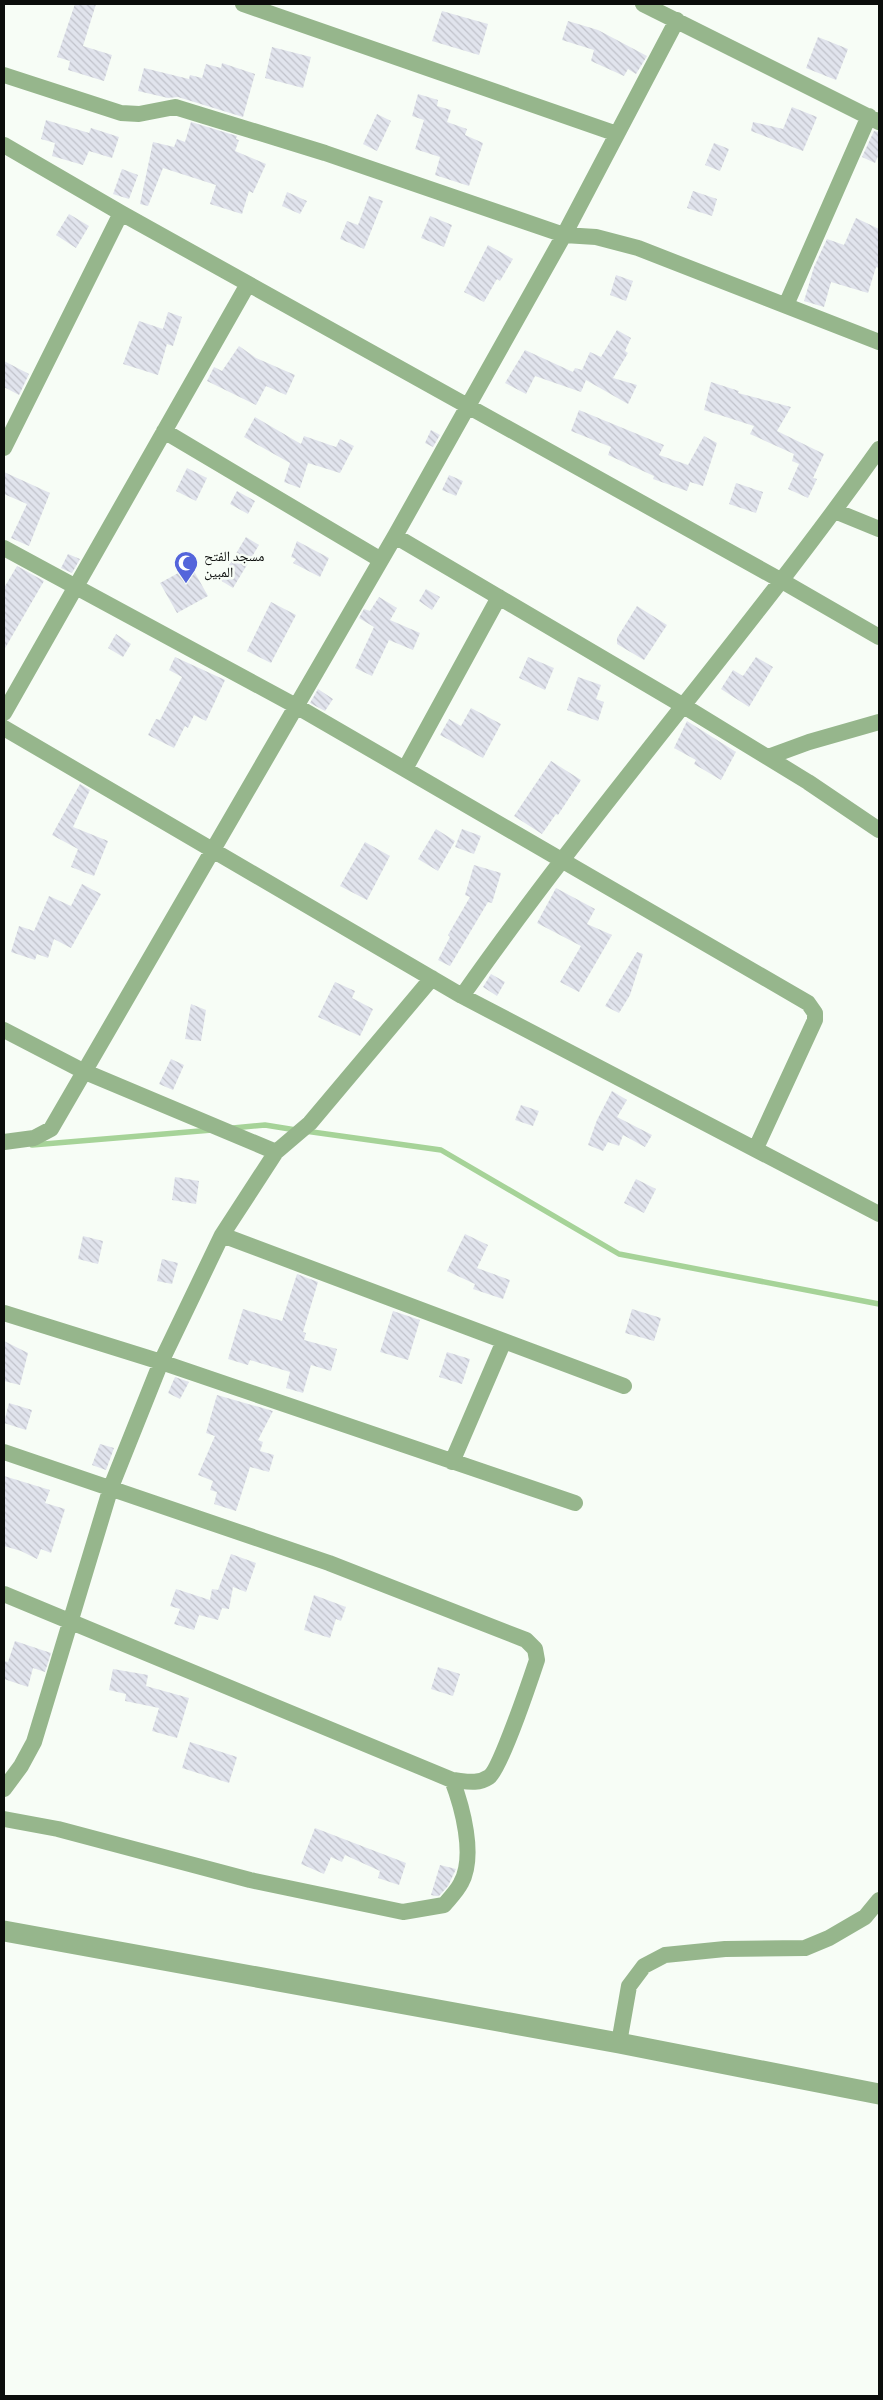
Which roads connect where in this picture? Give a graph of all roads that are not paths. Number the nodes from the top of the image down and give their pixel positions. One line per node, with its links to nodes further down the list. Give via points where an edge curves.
1 (243, 4): 6 (street)
2 (643, 4): 3 (street)
3 (677, 20): 5 (street); 6 (street)
4 (4, 75): 9 (street, via 121,113 139,114 175,107 325,153)
5 (874, 119): 11 (street)
6 (617, 134): 9 (street)
7 (4, 145): 8 (street)
8 (121, 213): 10 (street); 15 (street)
9 (564, 234): 11 (street, via 596,237 638,248); 13 (street)
10 (248, 284): 13 (street); 14 (street)
11 (786, 305): 12 (street)
12 (879, 342)
13 (466, 405): 19 (street); 22 (street)
14 (164, 431): 21 (street); 23 (street)
15 (4, 448)
16 (879, 449): 17 (street)
17 (835, 511): 18 (street); 22 (street)
18 (879, 529)
19 (395, 536): 21 (street); 24 (street)
20 (4, 548): 23 (street)
21 (381, 560): 27 (street)
22 (782, 581): 25 (street); 26 (street)
23 (74, 587): 27 (street); 28 (street)
24 (500, 596): 26 (street); 32 (street)
25 (879, 637)
26 (682, 705): 31 (street); 35 (street)
27 (296, 706): 32 (street); 34 (street)
28 (4, 714)
29 (879, 722): 31 (street)
30 (4, 728): 34 (street)
31 (768, 757): 33 (street)
32 (405, 769): 35 (street)
33 (879, 830)
34 (211, 850): 36 (street); 39 (street)
35 (561, 860): 37 (street); 41 (street, via 808,1003 815,1013 815,1020)
36 (432, 978): 37 (street); 42 (street, via 310,1123)
37 (462, 996): 41 (street)
38 (4, 1030): 39 (street)
39 (83, 1071): 40 (street, via 51,1129 34,1138); 42 (street)
40 (4, 1142)
41 (756, 1148): 43 (street)
42 (276, 1152): 44 (street)
43 (879, 1214)
44 (222, 1235): 46 (street); 47 (street)
45 (4, 1313): 47 (street)
46 (504, 1341): 48 (street); 50 (street)
47 (161, 1362): 50 (street); 51 (street)
48 (624, 1386)
49 (4, 1452): 51 (street)
50 (452, 1462): 52 (street)
51 (111, 1487): 54 (street); 55 (street, via 329,1563 526,1640 535,1649 537,1660 506,1745 491,1776 477,1783)
52 (575, 1504)
53 (4, 1594): 54 (street)
54 (72, 1622): 55 (street); 56 (street, via 34,1742)
55 (452, 1780): 57 (street, via 460,1800 469,1846 462,1882 444,1905 403,1912 250,1880)
56 (4, 1788)
57 (4, 1819)
58 (879, 1900): 60 (street, via 865,1917 805,1948 725,1949 665,1955 644,1966 629,1986)
59 (4, 1931): 60 (street)
60 (619, 2043): 61 (street)
61 (879, 2094)

